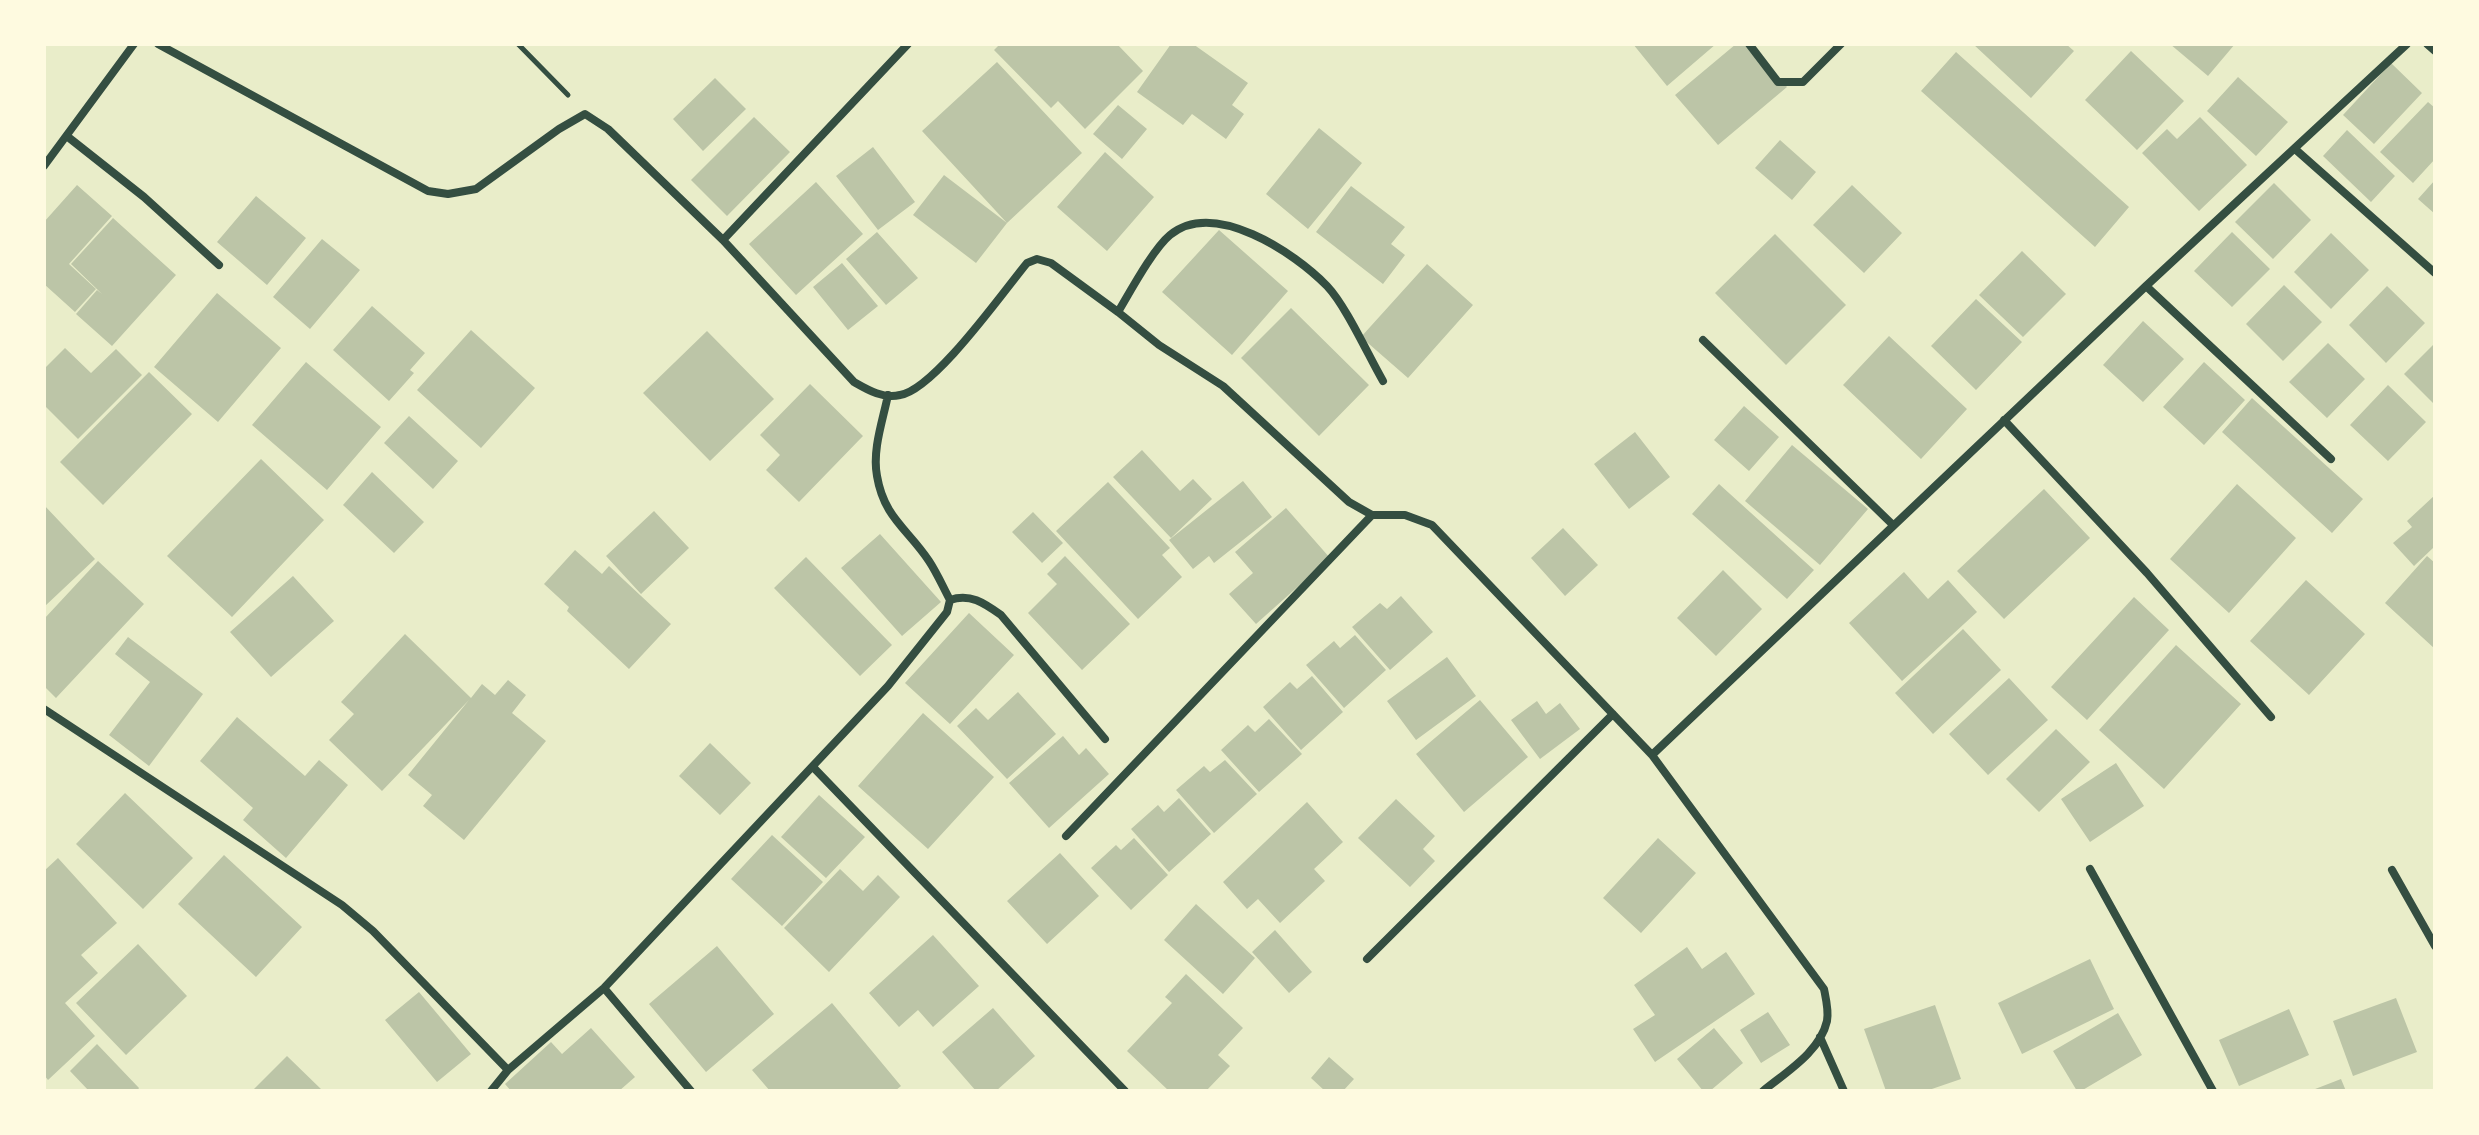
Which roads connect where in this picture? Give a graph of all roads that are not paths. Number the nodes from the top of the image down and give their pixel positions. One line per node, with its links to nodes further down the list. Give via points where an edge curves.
1 (134, 44): 9 (street)
2 (158, 44): 12 (street, via 428,191 476,189 585,114 608,129)
3 (908, 44): 12 (street)
4 (1749, 44): 5 (street, via 1778,82 1803,82)
5 (1841, 44)
6 (2407, 44): 10 (street)
7 (2427, 44): 8 (street)
8 (2435, 51)
9 (68, 137): 11 (street); 13 (street)
10 (2295, 149): 14 (street); 15 (street)
11 (44, 166)
12 (723, 240): 19 (street, via 854,382)
13 (219, 265)
14 (2435, 273)
15 (2146, 286): 20 (street); 21 (street)
16 (1118, 312): 18 (street, via 1169,236 1194,222 1228,227 1262,237 1328,287); 19 (street, via 1051,263 1032,260 940,369 919,388); 22 (street, via 1223,386 1349,502)
17 (1703, 340): 23 (street)
18 (1383, 381)
19 (888, 395): 24 (street, via 876,474 884,502 928,560)
20 (2004, 420): 23 (street); 27 (street, via 2147,573)
21 (2331, 459)
22 (1372, 515): 26 (street, via 1405,515 1432,525); 31 (street)
23 (1893, 525): 29 (street)
24 (950, 600): 28 (street, via 970,597 1001,615); 30 (street, via 939,624)
25 (44, 709): 38 (street, via 342,905)
26 (1613, 714): 29 (street); 35 (street)
27 (2271, 717)
28 (1105, 739)
29 (1652, 755): 37 (street, via 1824,989 1827,1020)
30 (813, 767): 36 (street); 41 (street)
31 (1066, 836)
32 (2090, 869): 44 (street)
33 (2392, 870): 34 (street)
34 (2435, 946)
35 (1367, 959)
36 (604, 988): 38 (street); 40 (street)
37 (1820, 1037): 42 (street, via 1807,1055); 43 (street)
38 (508, 1070): 39 (street)
39 (491, 1091)
40 (691, 1091)
41 (1125, 1091)
42 (1763, 1091)
43 (1844, 1091)
44 (2213, 1091)

